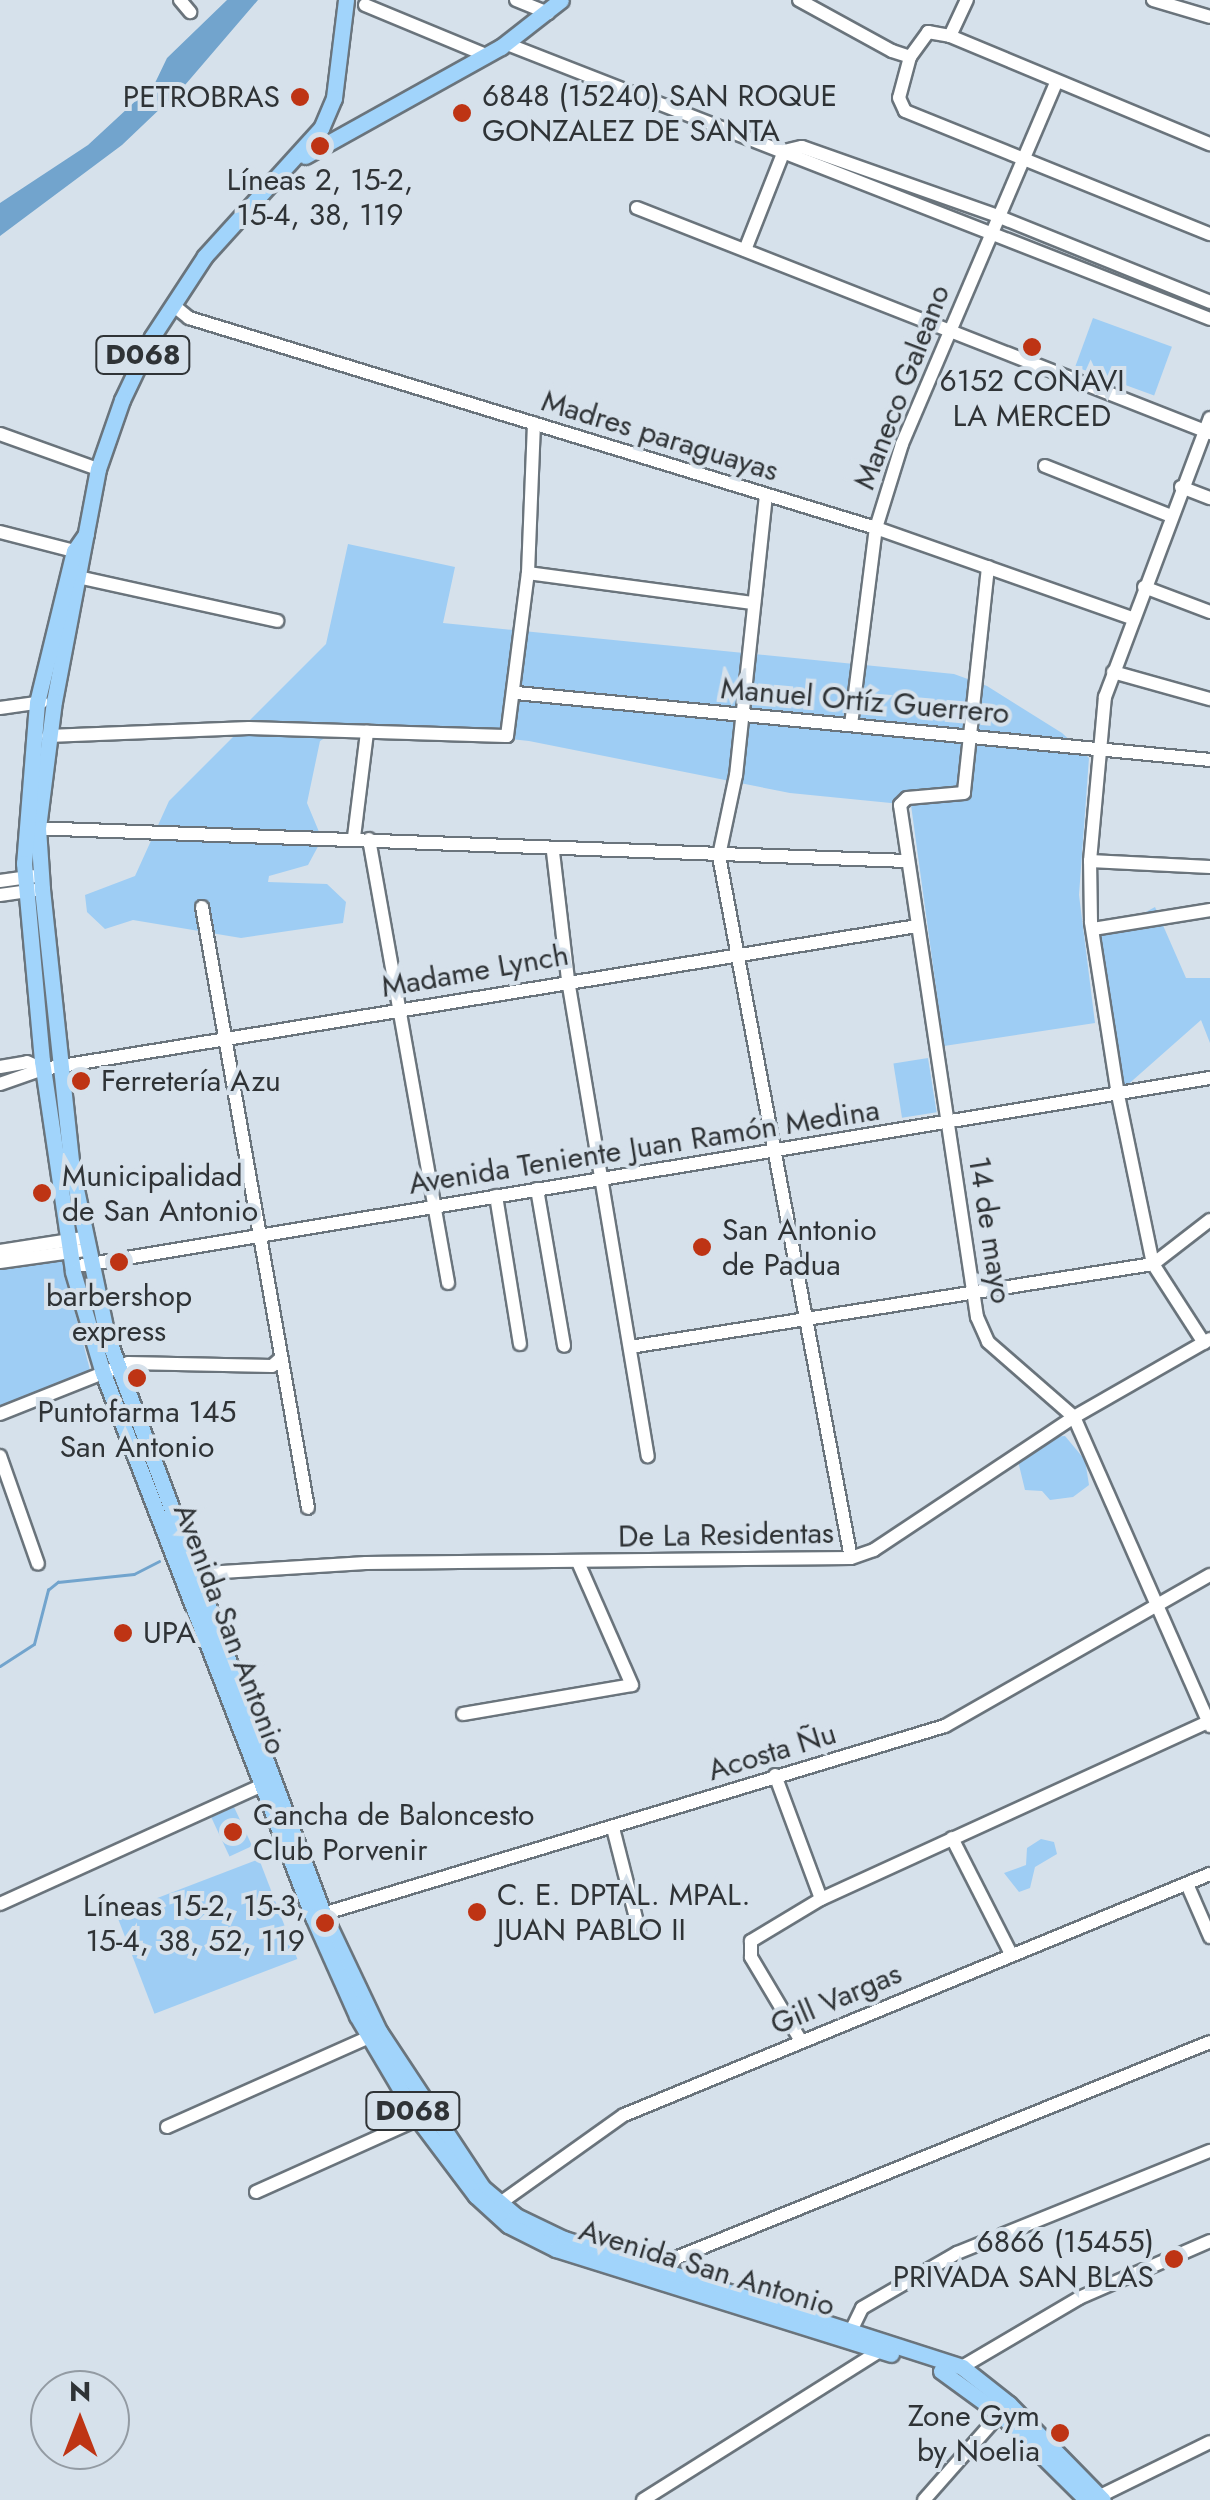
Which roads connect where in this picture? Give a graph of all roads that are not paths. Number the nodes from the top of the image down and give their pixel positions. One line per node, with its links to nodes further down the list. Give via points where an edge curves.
1 (180, 0): 9 (street)
2 (346, 0): 17 (main road, Avenida San Antonio / D068)
3 (516, 0): 10 (street)
4 (560, 0): 10 (main road)
5 (799, 0): 15 (street)
6 (967, 0): 12 (street)
7 (1153, 0): 11 (street)
8 (365, 5): 14 (street)
9 (190, 12)
10 (548, 13): 13 (main road)
11 (1210, 18)
12 (950, 36): 15 (street, via 928,32); 16 (street)
13 (506, 44): 14 (main road); 20 (street)
14 (486, 55): 18 (main road)
15 (910, 56): 22 (street, via 899,98 905,110)
16 (1056, 83): 19 (street); 22 (street, Maneco Galeano)
17 (331, 106): 18 (main road, via 340,122); 23 (main road, Avenida San Antonio / D068)
18 (360, 122): 23 (main road)
19 (1210, 144)
20 (784, 151): 21 (street); 28 (street)
21 (800, 153): 25 (street); 26 (street)
22 (1019, 158): 25 (street, Maneco Galeano); 27 (street)
23 (293, 163): 30 (main road, Avenida San Antonio / D068, via 205,256)
24 (637, 208): 28 (street)
25 (995, 215): 26 (street, Maneco Galeano); 29 (street)
26 (988, 232): 31 (street); 32 (street, Maneco Galeano)
27 (1210, 234)
28 (745, 250): 32 (street)
29 (1210, 302)
30 (173, 305): 33 (street, Madres paraguayas, via 189,318); 37 (main road, Avenida San Antonio / D068, via 122,400)
31 (1210, 319)
32 (950, 331): 34 (street); 42 (street, Maneco Galeano, via 902,444)
33 (534, 423): 39 (street, Madres paraguayas); 47 (street)
34 (1208, 428): 38 (street)
35 (0, 434): 37 (street)
36 (1045, 466): 41 (street)
37 (98, 469): 44 (main road, Avenida San Antonio / D068)
38 (1182, 486): 40 (street); 41 (street)
39 (766, 495): 42 (street, Madres paraguayas); 50 (street)
40 (1210, 498)
41 (1171, 516): 49 (street)
42 (876, 528): 46 (street, Madres paraguayas); 60 (street, Maneco Galeano)
43 (0, 532): 45 (street)
44 (86, 534): 45 (main road, Avenida San Antonio / D068); 48 (main road, Avenida San Antonio / D068)
45 (74, 552): 57 (main road, Avenida San Antonio / D068)
46 (988, 567): 52 (street, Madres paraguayas); 62 (street)
47 (528, 573): 50 (street); 55 (street)
48 (82, 578): 53 (street); 57 (main road, Avenida San Antonio / D068)
49 (1144, 587): 51 (street); 52 (street)
50 (754, 603): 59 (street)
51 (1210, 612)
52 (1132, 618): 54 (street)
53 (277, 622)
54 (1113, 672): 56 (street); 64 (street)
55 (516, 693): 59 (street, Manuel Ortíz Guerrero); 61 (street, via 507,736)
56 (1210, 699)
57 (46, 702): 58 (street); 63 (main road, Avenida San Antonio / D068); 66 (main road, Avenida San Antonio / D068)
58 (0, 708)
59 (739, 715): 60 (street, Manuel Ortíz Guerrero); 69 (street, via 736,776)
60 (851, 724): 62 (street, Manuel Ortíz Guerrero)
61 (367, 732): 63 (street, via 249,728); 67 (street)
62 (967, 735): 64 (street, Manuel Ortíz Guerrero); 70 (street, 14 de mayo, via 962,796 901,802)
63 (48, 736): 66 (main road, Avenida San Antonio / D068)
64 (1100, 748): 65 (street, Manuel Ortíz Guerrero); 71 (street)
65 (1210, 760)
66 (31, 828): 67 (street); 74 (main road, Avenida San Antonio / D068)
67 (361, 838): 68 (street); 82 (street)
68 (553, 852): 69 (street); 81 (street)
69 (719, 856): 70 (street); 80 (street)
70 (907, 861): 78 (street, 14 de mayo)
71 (1090, 861): 72 (street); 79 (street)
72 (1210, 867)
73 (0, 881): 74 (street)
74 (34, 883): 75 (street); 85 (main road, Avenida San Antonio / D068)
75 (0, 895)
76 (202, 907): 83 (street)
77 (1210, 910): 79 (street)
78 (916, 926): 80 (street, Madame Lynch); 89 (street, 14 de mayo)
79 (1092, 929): 88 (street)
80 (742, 953): 81 (street, Madame Lynch); 90 (street)
81 (568, 980): 82 (street, Madame Lynch); 91 (street)
82 (398, 1010): 83 (street, Madame Lynch); 94 (street)
83 (224, 1039): 85 (street, Madame Lynch); 96 (street)
84 (0, 1067): 85 (street, via 28,1062)
85 (51, 1068): 87 (street); 98 (main road, Avenida San Antonio / D068)
86 (1210, 1078): 88 (street, Avenida Teniente Juan Ramón Medina)
87 (0, 1084)
88 (1118, 1095): 89 (street, Avenida Teniente Juan Ramón Medina); 100 (street)
89 (948, 1123): 90 (street, Avenida Teniente Juan Ramón Medina); 102 (street, 14 de mayo)
90 (777, 1149): 91 (street, Avenida Teniente Juan Ramón Medina); 103 (street)
91 (600, 1179): 92 (street, Avenida Teniente Juan Ramón Medina); 107 (street)
92 (538, 1189): 93 (street, Avenida Teniente Juan Ramón Medina); 106 (street)
93 (496, 1196): 94 (street, Avenida Teniente Juan Ramón Medina); 105 (street)
94 (433, 1207): 96 (street, Avenida Teniente Juan Ramón Medina); 101 (street)
95 (1210, 1220): 100 (street)
96 (259, 1236): 98 (street, Avenida Teniente Juan Ramón Medina); 108 (street)
97 (0, 1252): 98 (street)
98 (78, 1252): 99 (street); 109 (main road, Avenida San Antonio / D068)
99 (0, 1262)
100 (1152, 1264): 102 (street); 104 (street)
101 (448, 1283)
102 (974, 1296): 103 (street); 111 (street, 14 de mayo, via 988,1342)
103 (805, 1318): 107 (street); 115 (street)
104 (1207, 1341): 111 (street, De La Residentas)
105 (520, 1344)
106 (564, 1346)
107 (630, 1347): 113 (street)
108 (279, 1360): 109 (street, via 272,1366 163,1362); 114 (street)
109 (110, 1370): 110 (street); 119 (main road, Avenida San Antonio / D068)
110 (0, 1414)
111 (1074, 1417): 115 (street, De La Residentas, via 874,1550); 120 (street, 14 de mayo)
112 (0, 1456): 117 (street)
113 (648, 1456)
114 (308, 1508)
115 (851, 1558): 116 (street, De La Residentas)
116 (578, 1562): 119 (street, De La Residentas); 121 (street, via 632,1685)
117 (38, 1564)
118 (1210, 1575): 120 (street, Acosta Ñu)
119 (187, 1576): 124 (main road, Avenida San Antonio / D068)
120 (1160, 1602): 122 (street, 14 de mayo); 123 (street, Acosta Ñu, via 945,1726)
121 (463, 1714)
122 (1209, 1723): 126 (street)
123 (774, 1776): 125 (street, Acosta Ñu); 129 (street)
124 (266, 1784): 130 (street); 131 (main road, Avenida San Antonio / D068)
125 (613, 1828): 131 (street, Acosta Ñu); 132 (street)
126 (952, 1838): 129 (street); 134 (street)
127 (1210, 1874): 128 (street, Gill Vargas)
128 (1187, 1884): 133 (street); 134 (street, Gill Vargas)
129 (821, 1898): 136 (street, via 772,1926 749,1949)
130 (0, 1904)
131 (318, 1915): 135 (main road, Avenida San Antonio / D068)
132 (639, 1930)
133 (1210, 1938)
134 (1011, 1954): 136 (street, Gill Vargas)
135 (374, 2035): 138 (main road, Avenida San Antonio / D068); 139 (street)
136 (802, 2041): 142 (street, Gill Vargas, via 624,2115)
137 (1210, 2042): 144 (street, via 676,2258)
138 (424, 2116): 141 (street); 142 (main road, Avenida San Antonio / D068); 144 (main road, Avenida San Antonio / D068, via 476,2196 508,2225 556,2250)
139 (166, 2127)
140 (1210, 2151): 145 (street, via 956,2253 862,2308)
141 (256, 2192)
142 (499, 2204): 144 (main road, Avenida San Antonio / D068, via 564,2239)
143 (1210, 2241): 147 (street, via 1079,2298)
144 (662, 2276): 145 (main road, Avenida San Antonio / D068)
145 (848, 2336): 146 (main road, Avenida San Antonio / D068); 147 (main road, Avenida San Antonio / D068)
146 (880, 2350): 148 (main road, Avenida San Antonio / D068, via 956,2376); 151 (street)
147 (962, 2368): 148 (main road, Avenida San Antonio / D068)
148 (1005, 2409): 150 (main road, Avenida San Antonio / D068); 152 (street)
149 (1210, 2442): 150 (street)
150 (1095, 2499)
151 (643, 2500)
152 (924, 2500)

